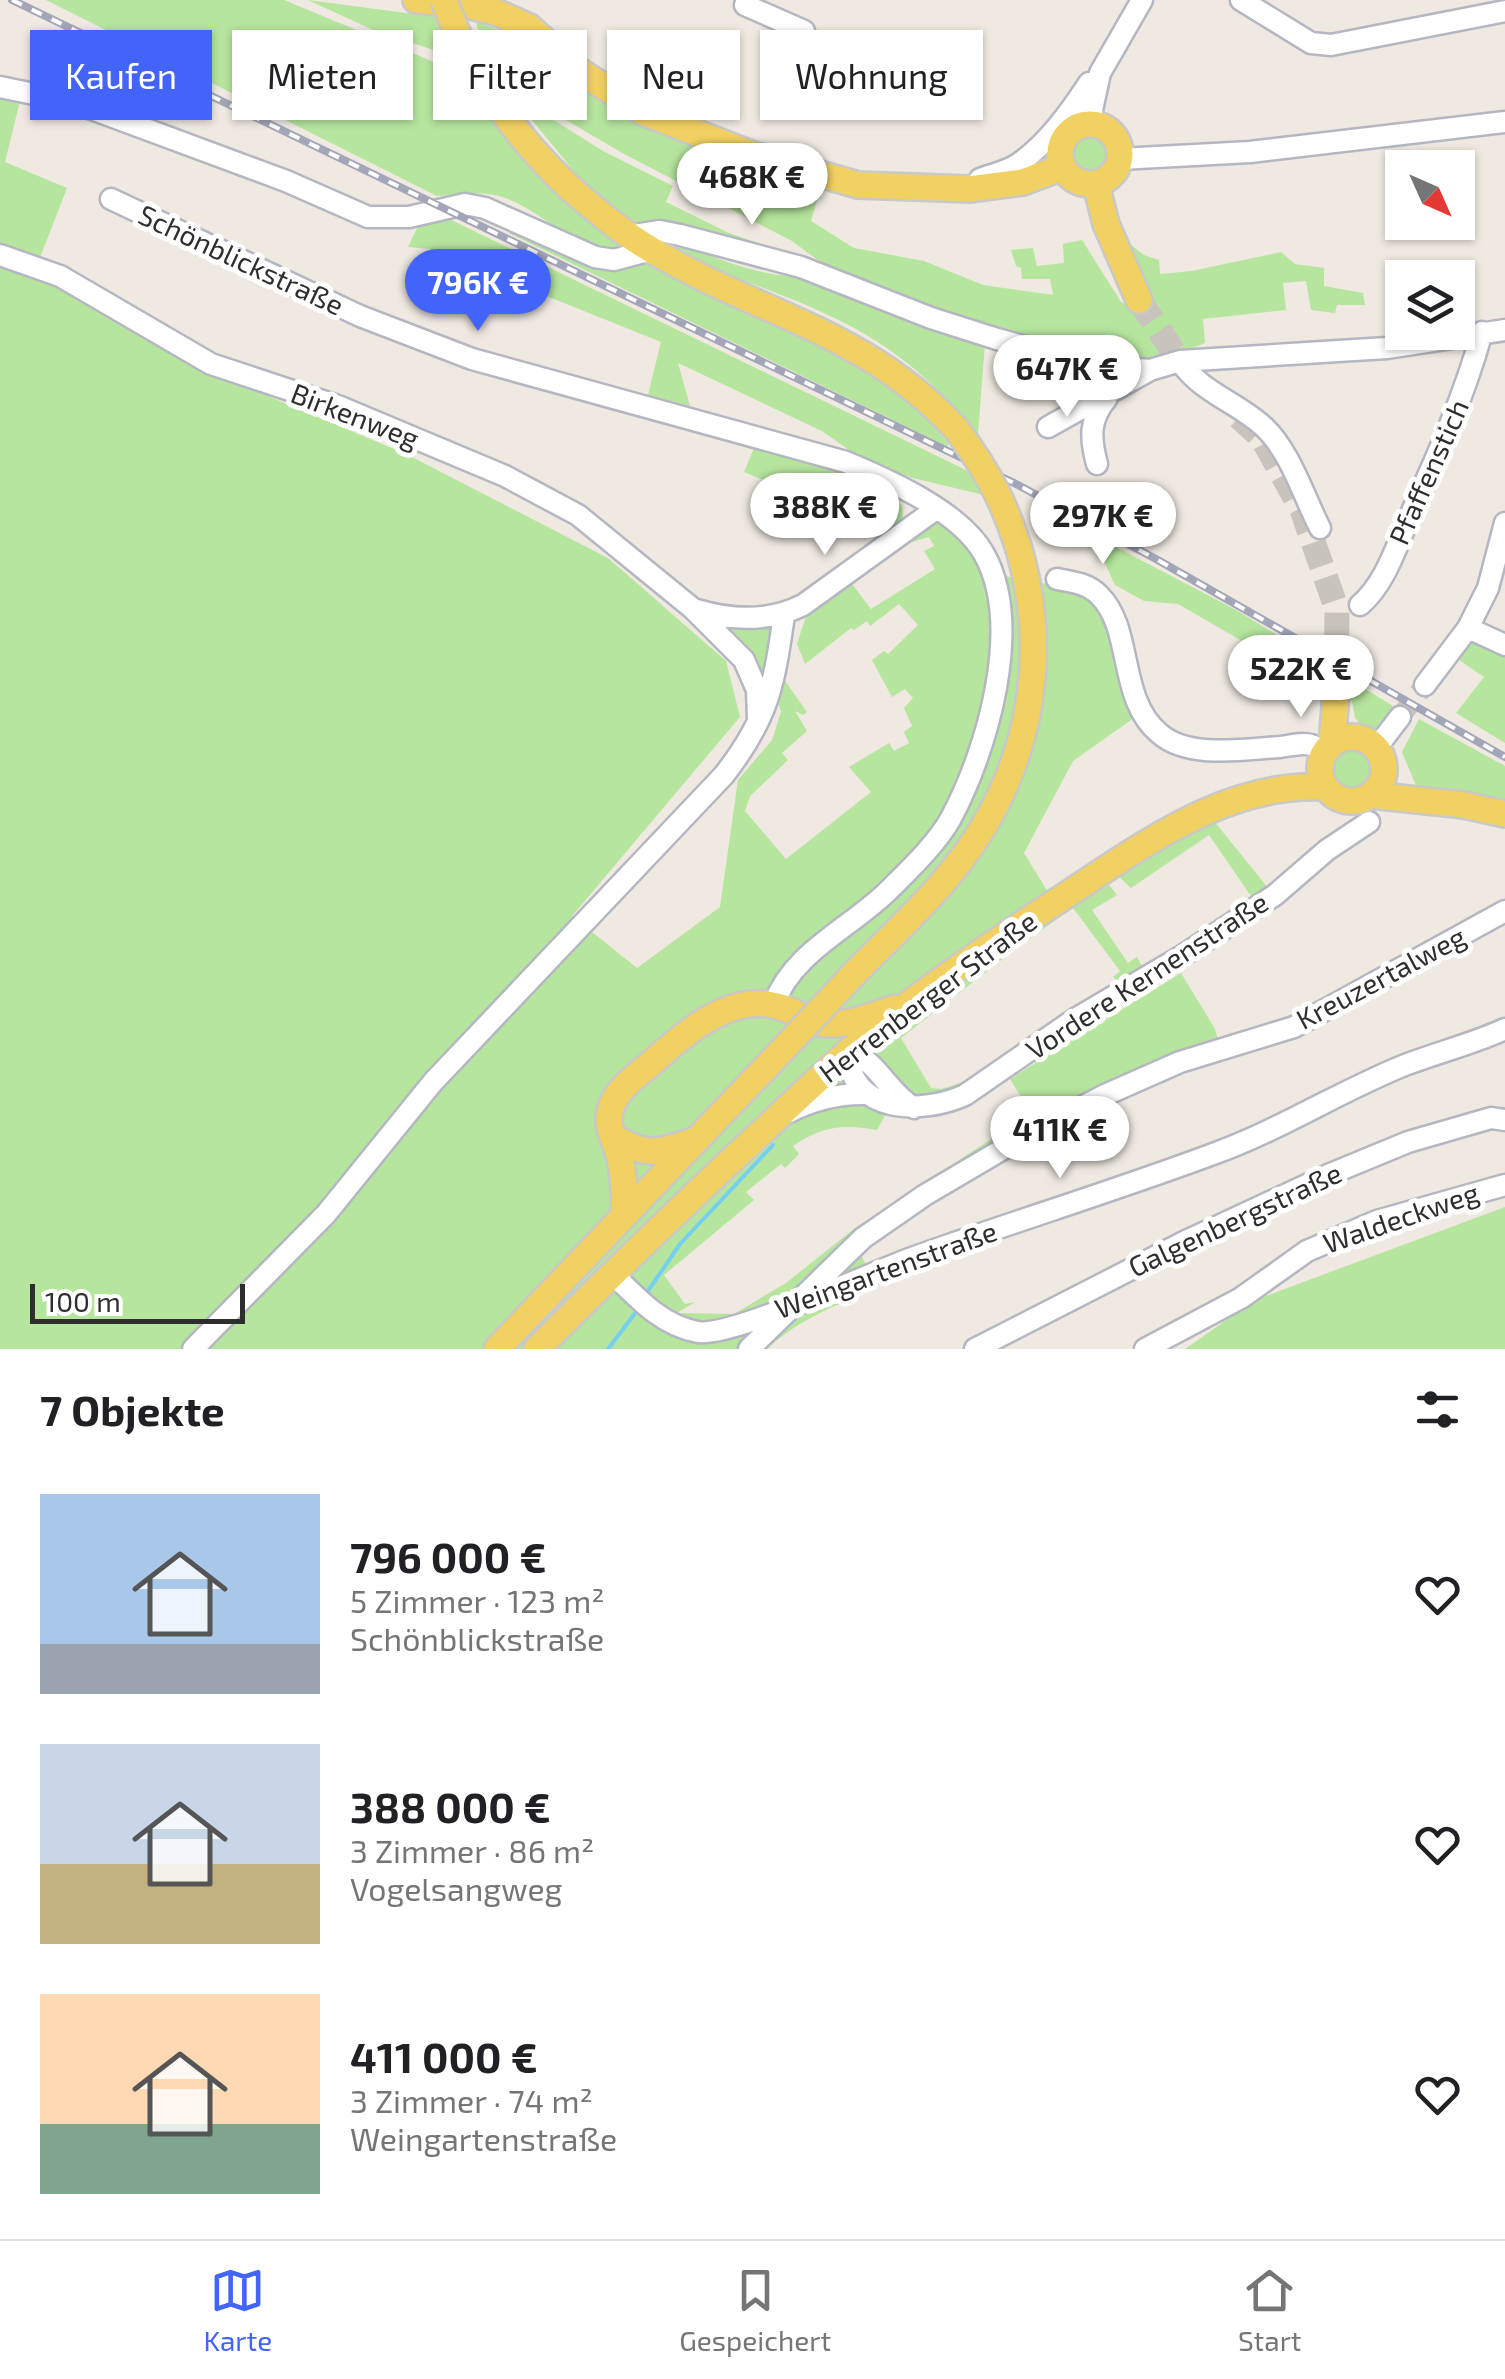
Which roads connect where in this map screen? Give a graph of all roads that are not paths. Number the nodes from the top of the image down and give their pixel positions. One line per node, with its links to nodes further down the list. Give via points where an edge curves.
1 (416, 0): 15 (main road, via 471,6 529,27 578,70 643,112 751,154 858,185)
2 (444, 0): 17 (main road, Herrenberger Straße, bridge, via 474,70 543,163 628,236)
3 (1142, 0): 8 (street)
4 (1241, 0): 6 (street, via 1311,42 1331,45)
5 (741, 2): 7 (street)
6 (1505, 11)
7 (802, 30)
8 (1097, 84): 11 (street); 15 (street, via 1089,83 1032,154)
9 (0, 87): 17 (street, via 73,102 368,217 410,217 465,204 614,260)
10 (1505, 122): 12 (street)
11 (1089, 124): 12 (main road, via 1110,131); 13 (main road, via 1066,136)
12 (1120, 160): 14 (main road)
13 (1063, 168): 14 (main road, via 1074,180); 15 (main road)
14 (1096, 184): 19 (main road)
15 (969, 189)
16 (111, 199): 27 (street, Schönblickstraße, via 360,316 472,359 828,456)
17 (655, 241): 23 (street, via 801,268 997,338 1096,366); 55 (main road, Herrenberger Straße, bridge, via 878,361 936,407 995,484 1008,512 1029,586 1035,652 1028,718 985,826 956,866)
18 (0, 254): 32 (street, Birkenweg, via 60,276 211,364 338,406 505,476 578,516)
19 (1139, 300)
20 (1505, 330): 21 (street)
21 (1482, 332): 22 (street, via 1386,348); 31 (street, Pfaffenstich, via 1446,439 1381,578)
22 (1180, 360): 23 (street); 29 (street, via 1190,377 1238,404 1268,431)
23 (1150, 370): 24 (street)
24 (1111, 392): 25 (street); 26 (street, via 1092,423)
25 (1048, 427)
26 (1097, 464)
27 (936, 509): 33 (street); 45 (street, Schönblickstraße, via 972,538 995,581 998,682 983,748 949,822 890,890 782,983)
28 (1505, 523): 34 (street, via 1488,588)
29 (1320, 528)
30 (1056, 579): 40 (street, via 1100,595 1143,715 1159,734 1179,746 1310,744)
31 (1360, 604)
32 (692, 608): 33 (street, via 746,620); 38 (street, Birkenweg, via 744,660 757,690)
33 (784, 614): 38 (street, via 773,687)
34 (1468, 628): 35 (street); 36 (street)
35 (1505, 645)
36 (1425, 685)
37 (1400, 717): 39 (street)
38 (758, 719): 60 (street, via 748,745 719,781 433,1082 326,1214)
39 (1368, 742): 40 (main road, via 1350,736); 40 (main road, via 1336,695); 41 (main road, via 1384,765)
40 (1325, 761): 41 (main road, via 1340,799 1351,801); 46 (main road, Herrenberger Straße, via 1181,824)
41 (1377, 785): 42 (main road)
42 (1505, 814)
43 (1369, 822): 51 (street, Vordere Kernenstraße, via 1275,895 965,1095)
44 (1505, 911): 59 (street, Kreuzertalweg, via 1294,1028 1180,1062 1020,1139 863,1238)
45 (774, 1004): 47 (main road); 54 (main road, via 736,1006 670,1046 614,1099 608,1114)
46 (909, 1004): 47 (main road); 49 (main road, Herrenberger Straße)
47 (820, 1023): 49 (main road, via 822,1038)
48 (1505, 1029): 59 (street, Weingartenstraße, via 1406,1065 1215,1154)
49 (848, 1053): 50 (street, via 854,1079); 51 (street, via 870,1062 897,1098); 52 (main road, Herrenberger Straße)
50 (867, 1094): 51 (street); 52 (street, via 819,1099)
51 (914, 1108)
52 (774, 1120): 58 (main road, Herrenberger Straße)
53 (1505, 1120): 64 (street, Galgenbergstraße, via 1491,1118 1408,1142 1328,1175)
54 (614, 1137): 55 (main road, via 646,1152); 57 (main road)
55 (697, 1139): 57 (main road, Herrenberger Straße)
56 (1505, 1185): 65 (street, Waldeckweg, via 1378,1221 1306,1251 1241,1298)
57 (624, 1216): 61 (main road, Herrenberger Straße)
58 (612, 1273): 59 (street, Weingartenstraße, via 646,1308 701,1333); 62 (main road, Herrenberger Straße)
59 (798, 1302): 63 (street, Kreuzertalweg)
60 (194, 1349)
61 (497, 1349)
62 (537, 1349)
63 (750, 1349)
64 (974, 1349)
65 (1145, 1349)

